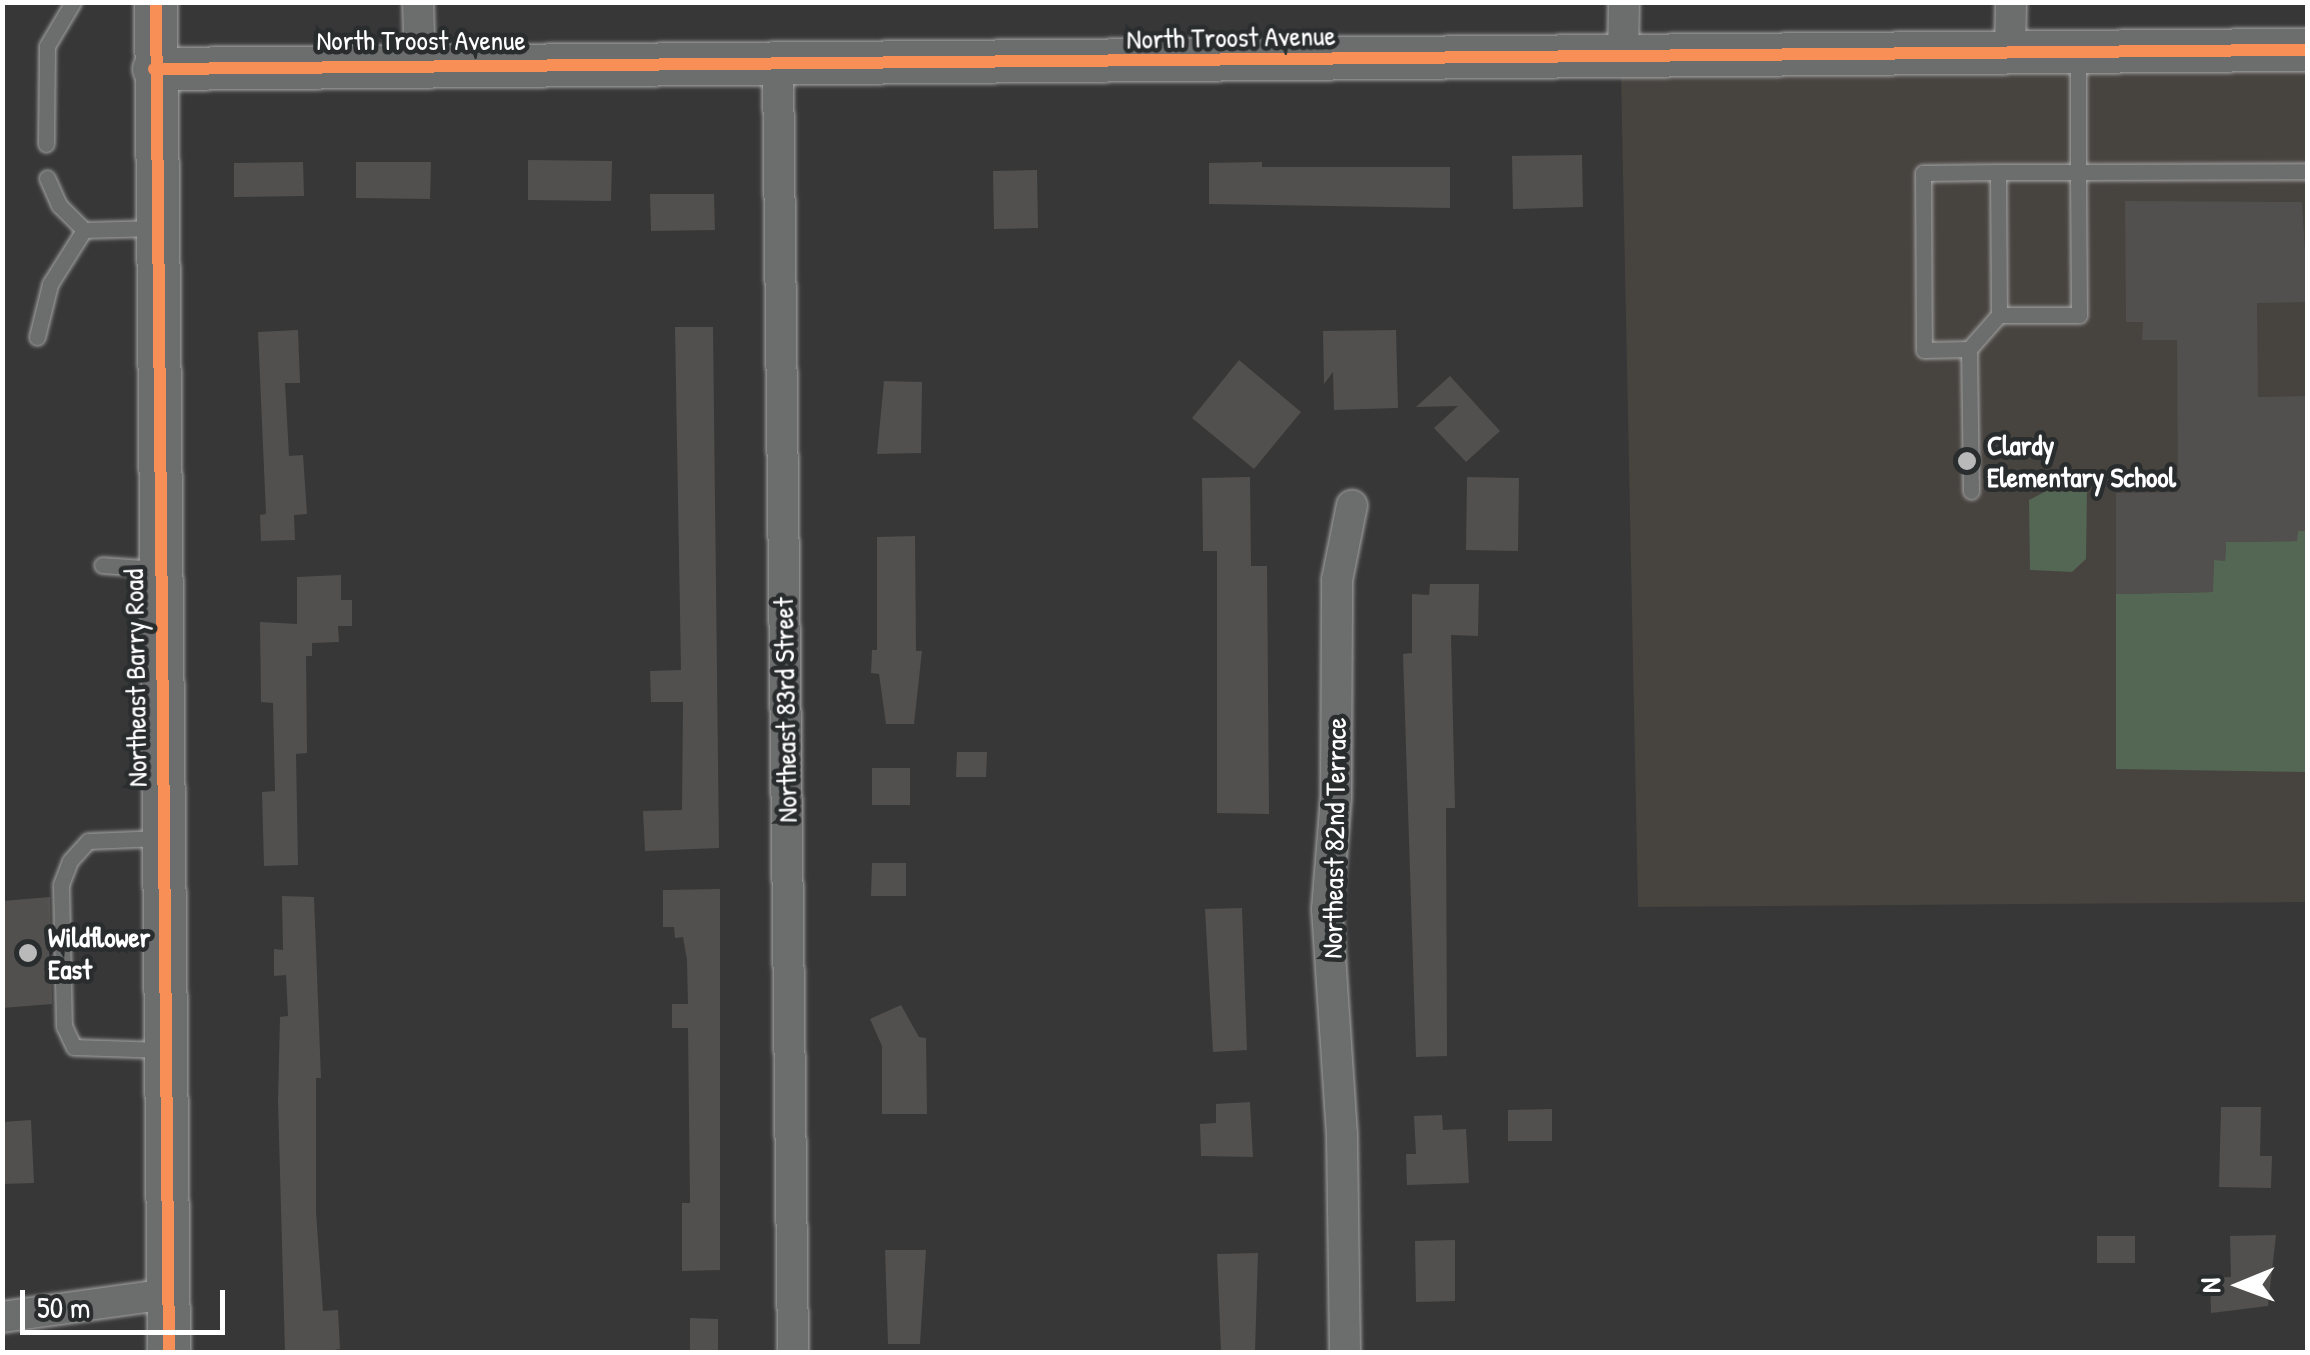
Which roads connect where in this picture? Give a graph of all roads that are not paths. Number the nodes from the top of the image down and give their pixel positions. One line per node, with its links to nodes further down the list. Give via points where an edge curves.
1 (73, 2): 13 (lane, via 47,46)
2 (156, 2): 12 (street, Northeast Barry Road)
3 (418, 2): 10 (street)
4 (1624, 2): 9 (street)
5 (2011, 2): 8 (street)
6 (2078, 50): 7 (street, North Troost Avenue); 8 (street, North Troost Avenue); 16 (lane)
7 (2308, 50)
8 (2010, 51): 9 (street, North Troost Avenue)
9 (1623, 58): 11 (street, North Troost Avenue)
10 (420, 64): 11 (street, North Troost Avenue); 12 (street, North Troost Avenue)
11 (778, 68): 32 (street, Northeast 83rd Street)
12 (154, 69): 18 (street, Northeast Barry Road)
13 (46, 144)
14 (2308, 171): 16 (lane)
15 (1998, 172): 16 (lane); 20 (lane); 22 (lane, via 1923,173 1924,350)
16 (2078, 172): 20 (lane, via 2079,315)
17 (47, 178): 19 (lane, via 59,205)
18 (156, 228): 19 (lane); 26 (street, Northeast Barry Road)
19 (84, 230): 21 (lane, via 50,284)
20 (1999, 315): 22 (lane)
21 (37, 337)
22 (1968, 350): 23 (lane)
23 (1971, 491)
24 (1352, 504): 33 (street, Northeast 82nd Terrace, via 1337,580 1336,797 1327,909 1342,1135)
25 (102, 566): 26 (lane)
26 (159, 569): 27 (street, Northeast Barry Road)
27 (162, 838): 28 (street, Northeast Barry Road); 28 (lane, via 88,841 70,861 61,886 64,1026 74,1048)
28 (164, 1050): 29 (street, Northeast Barry Road)
29 (167, 1294): 30 (street); 31 (street, Northeast Barry Road)
30 (2, 1317)
31 (169, 1352)
32 (793, 1352)
33 (1345, 1352)

